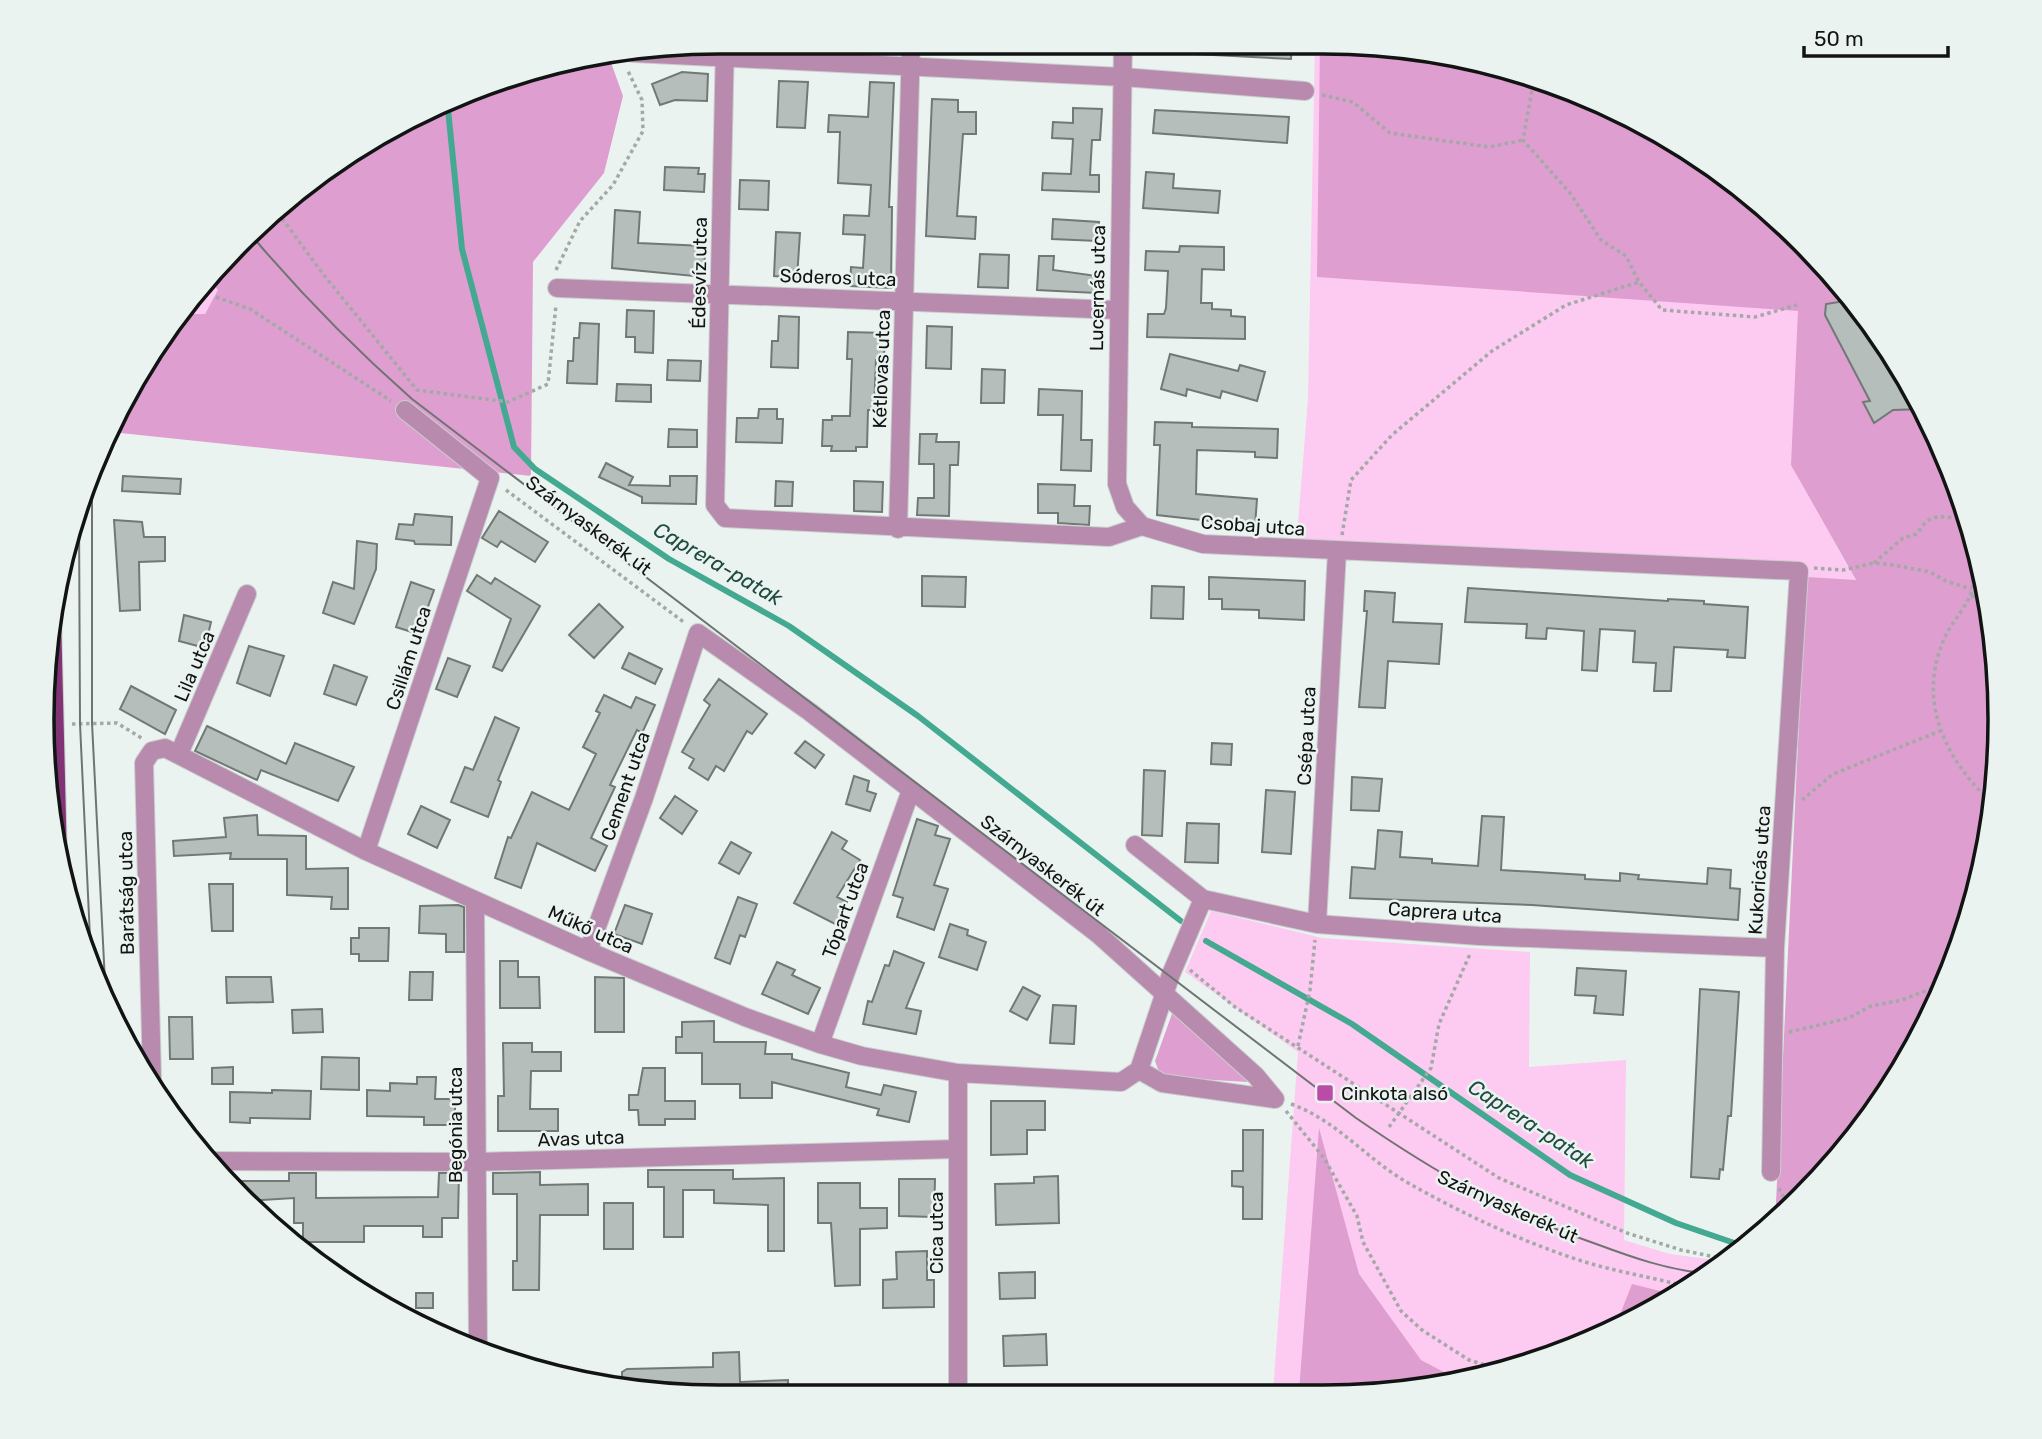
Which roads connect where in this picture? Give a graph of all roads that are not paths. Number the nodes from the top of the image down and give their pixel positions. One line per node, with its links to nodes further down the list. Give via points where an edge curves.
1 (724, 54): 9 (street, Édesvíz utca)
2 (770, 54): 5 (street)
3 (910, 54): 5 (street, Kétlovas utca)
4 (1124, 54): 6 (street, Lucernás utca)
5 (910, 66): 6 (street); 10 (street, Kétlovas utca)
6 (1123, 77): 7 (street); 11 (street, Lucernás utca)
7 (1305, 90)
8 (557, 288): 9 (street, Sóderos utca)
9 (719, 293): 10 (street, Sóderos utca); 14 (street, Édesvíz utca, via 715,505 725,519)
10 (904, 301): 11 (street, Sóderos utca); 14 (street, Kétlovas utca)
11 (1117, 310): 13 (street, Lucernás utca, via 1117,484 1125,508)
12 (405, 410): 25 (street, Csillám utca, via 490,478)
13 (1142, 526): 14 (street, via 1109,537); 15 (street, Csobaj utca, via 1203,544)
14 (898, 529)
15 (1337, 551): 16 (street, Csobaj utca); 28 (street, Csépa utca)
16 (1799, 571): 29 (street, Kukoricás utca)
17 (247, 594): 22 (street, Lila utca)
18 (698, 633): 23 (street, Szárnyaskerék út); 30 (street, Cement utca)
19 (54, 712): 20 (main road)
20 (55, 745)
21 (152, 751): 22 (street, Műkő utca, via 165,748); 33 (street, Barátság utca, via 144,763)
22 (179, 754): 25 (street, Műkő utca)
23 (911, 790): 31 (street, Szárnyaskerék út, via 1098,934); 32 (street, Tópart utca)
24 (1135, 845): 26 (street, Caprera utca)
25 (366, 851): 27 (street, Műkő utca)
26 (1203, 899): 28 (street, Caprera utca); 31 (street)
27 (475, 900): 30 (street, Műkő utca); 38 (street, Begónia utca)
28 (1317, 924): 29 (street, Caprera utca)
29 (1774, 948): 39 (street, Kukoricás utca)
30 (588, 950): 32 (street, Műkő utca)
31 (1163, 996): 34 (street); 34 (street, Szárnyaskerék út, via 1256,1076 1275,1099 1162,1083)
32 (820, 1044): 35 (street, Műkő utca)
33 (152, 1066)
34 (1139, 1070): 35 (street, Műkő utca, via 1121,1082)
35 (958, 1073): 36 (street, Cica utca)
36 (957, 1149): 38 (street, Avas utca); 41 (street, Cica utca)
37 (222, 1161): 38 (street, Avas utca)
38 (476, 1162): 40 (street, Begónia utca)
39 (1771, 1172)
40 (478, 1339)
41 (958, 1385)

